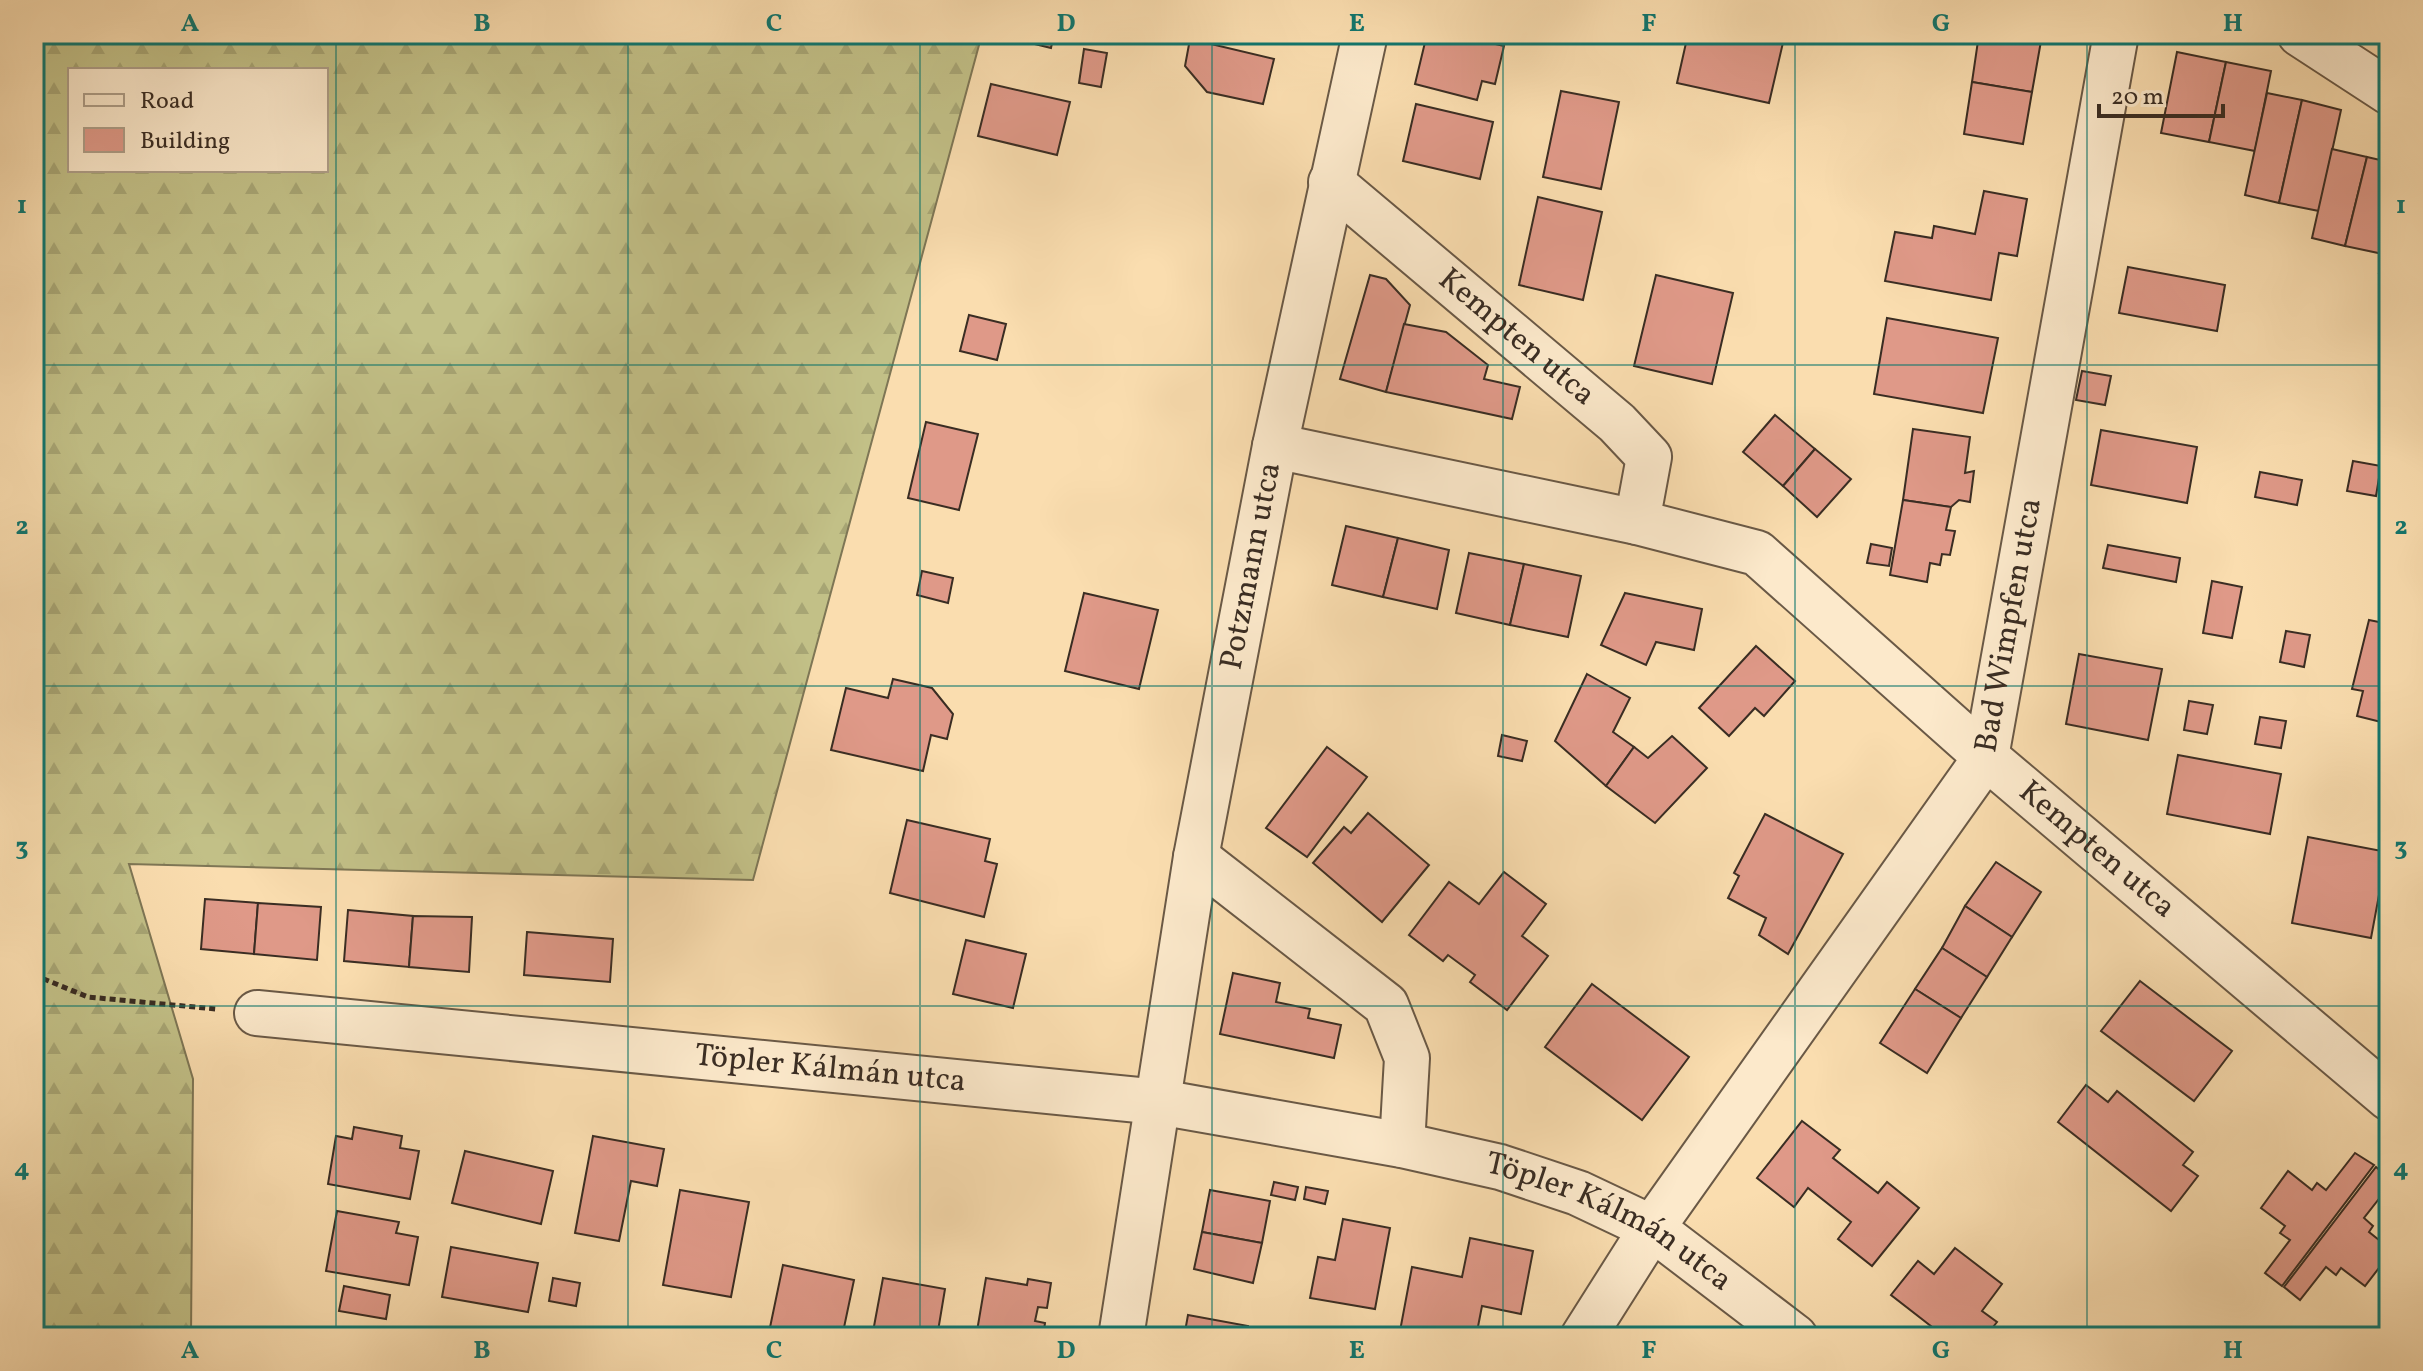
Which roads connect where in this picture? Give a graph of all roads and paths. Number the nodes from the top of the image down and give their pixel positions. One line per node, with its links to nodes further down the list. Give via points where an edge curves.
1 (1365, 34): 5 (street, Potzmann utca)
2 (2116, 34): 8 (street, Bad Wimpfen utca)
3 (2300, 34): 4 (street)
4 (2389, 92)
5 (1331, 182): 6 (street, Potzmann utca); 7 (street, Kempten utca, via 1617,423 1649,457)
6 (1275, 446): 7 (street, Kempten utca); 9 (street, Potzmann utca)
7 (1637, 522): 8 (street, Kempten utca, via 1757,553)
8 (1986, 757): 12 (street, Kempten utca); 15 (street, Bad Wimpfen utca)
9 (1196, 857): 13 (street, Potzmann utca); 14 (street, via 1386,1005 1407,1058)
10 (34, 975): 11 (path, via 88,997)
11 (257, 1013): 13 (street, Töpler Kálmán utca)
12 (2389, 1098)
13 (1159, 1102): 14 (street, Töpler Kálmán utca); 16 (street, Potzmann utca)
14 (1402, 1145): 15 (street, Töpler Kálmán utca, via 1539,1180)
15 (1652, 1228): 17 (street, Bad Wimpfen utca); 18 (street, Töpler Kálmán utca)
16 (1121, 1337)
17 (1583, 1337)
18 (1795, 1337)

